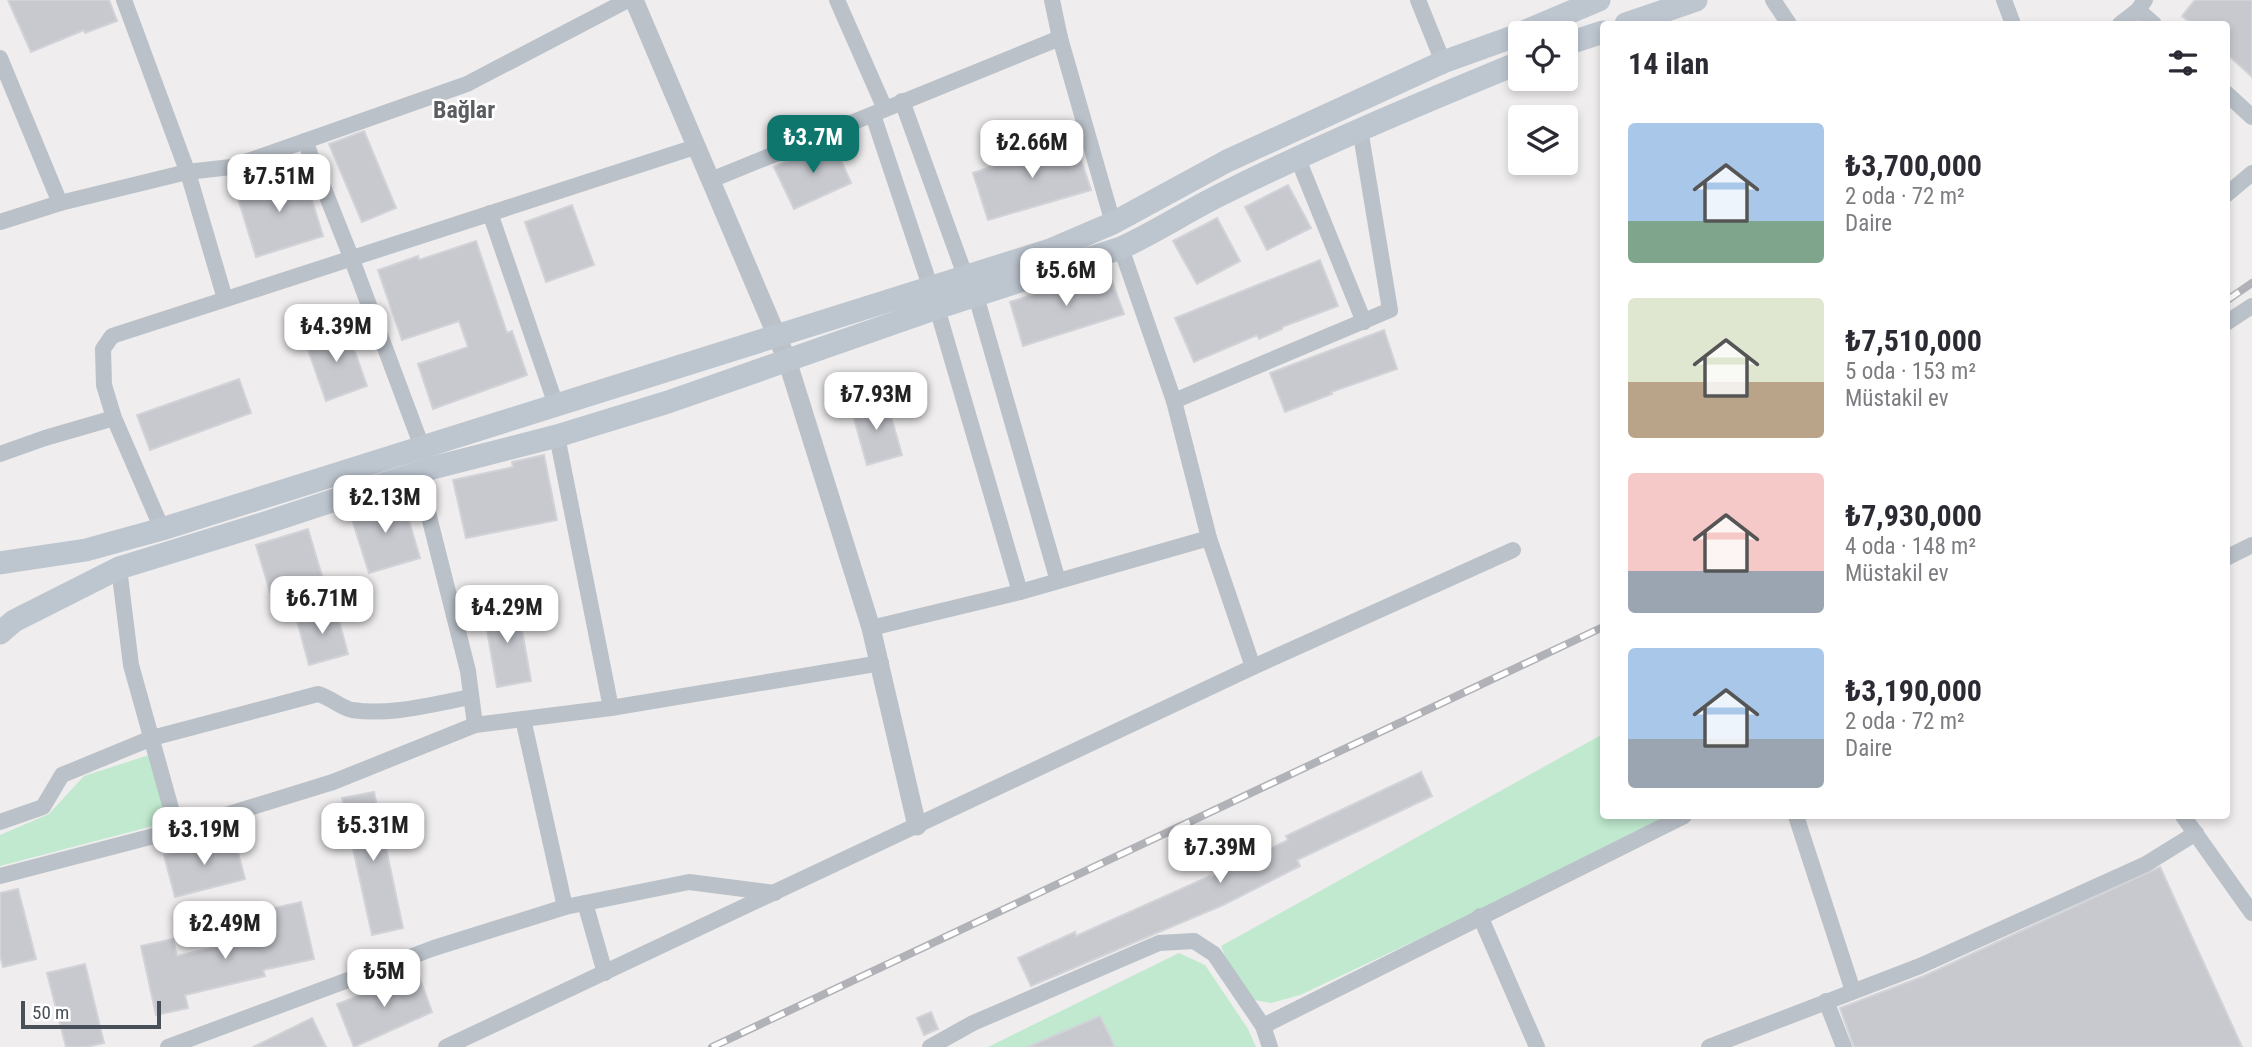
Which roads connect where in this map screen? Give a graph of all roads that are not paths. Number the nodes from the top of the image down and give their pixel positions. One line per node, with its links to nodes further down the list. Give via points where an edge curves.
1 (124, 0): 33 (street)
2 (628, 0): 30 (street, via 467,84)
3 (634, 0): 31 (street)
4 (837, 0): 27 (street)
5 (1052, 0): 19 (street)
6 (1418, 0): 23 (street)
7 (1599, 0): 12 (main road)
8 (1696, 0): 13 (main road)
9 (1773, 0): 14 (street)
10 (2004, 0): 15 (street)
11 (2142, 5): 16 (street); 17 (street)
12 (1549, 21)
13 (1635, 21)
14 (1787, 21)
15 (2012, 21)
16 (2123, 21)
17 (2152, 21)
18 (1600, 33): 21 (main road)
19 (1060, 38): 26 (street); 40 (street)
20 (1508, 38): 23 (main road)
21 (1578, 40)
22 (0, 58): 37 (street)
23 (1443, 62): 40 (main road, via 1227,161)
24 (1508, 67): 29 (main road)
25 (2230, 97): 28 (street)
26 (902, 101): 27 (street); 43 (street)
27 (879, 112): 35 (street); 44 (street)
28 (2252, 117)
29 (1360, 129): 32 (main road); 48 (street, via 1390,310)
30 (305, 141): 33 (street, via 231,167); 42 (street)
31 (695, 147): 35 (street); 38 (street)
32 (1298, 159): 41 (main road); 48 (street)
33 (187, 172): 37 (street); 45 (street)
34 (2252, 173): 36 (street)
35 (711, 180): 49 (street)
36 (2230, 192)
37 (60, 203): 39 (street)
38 (490, 213): 42 (street); 52 (street)
39 (0, 222)
40 (1113, 223): 43 (main road)
41 (1121, 248): 43 (main road); 51 (street)
42 (351, 257): 45 (street); 55 (street)
43 (971, 287): 44 (main road); 65 (street)
44 (934, 298): 49 (main road); 50 (main road); 66 (street)
45 (225, 299): 53 (street, via 112,336 103,349 104,385)
46 (2252, 306): 47 (street)
47 (2230, 320)
48 (1364, 322): 51 (street)
49 (779, 337): 50 (street); 52 (main road)
50 (787, 360): 54 (main road); 67 (street)
51 (1174, 401): 59 (street)
52 (556, 405): 55 (main road)
53 (114, 418): 56 (street); 58 (street)
54 (557, 436): 57 (main road); 72 (street)
55 (422, 447): 58 (main road)
56 (0, 454)
57 (418, 473): 64 (main road); 71 (street)
58 (162, 529): 63 (main road, via 86,550)
59 (1209, 538): 65 (street); 70 (street)
60 (2252, 545): 62 (street)
61 (1513, 550): 70 (street)
62 (2230, 556)
63 (0, 563)
64 (119, 568): 68 (main road, via 14,621); 75 (street, via 131,665)
65 (1058, 581): 66 (street)
66 (1020, 592): 67 (street)
67 (871, 628): 69 (street)
68 (0, 633)
69 (881, 663): 72 (street); 80 (street)
70 (1253, 667): 80 (street)
71 (471, 697): 74 (street); 75 (street, via 384,712 349,709 318,694)
72 (611, 708): 73 (street)
73 (523, 719): 74 (street); 86 (street)
74 (475, 725): 81 (street, via 333,782)
75 (152, 738): 79 (street, via 62,775 43,807); 81 (street)
76 (1678, 819): 88 (street)
77 (1797, 819): 90 (street)
78 (2185, 819): 82 (street)
79 (0, 822)
80 (917, 826): 84 (street)
81 (177, 830): 83 (street)
82 (2196, 833): 87 (street); 90 (street, via 2146,864 1920,966)
83 (0, 876)
84 (775, 893): 85 (street, via 689,882); 89 (street)
85 (585, 903): 86 (street); 89 (street)
86 (565, 907): 93 (street, via 434,948)
87 (2252, 914)
88 (1480, 916): 92 (street); 97 (street)
89 (605, 973): 94 (street)
90 (1853, 991): 91 (street)
91 (1825, 1001): 98 (street); 99 (street)
92 (1263, 1026): 95 (street, via 1213,954 1195,941 1159,943 973,1023); 96 (street)
93 (168, 1047)
94 (446, 1047)
95 (930, 1047)
96 (1270, 1047)
97 (1537, 1047)
98 (1709, 1047)
99 (1844, 1047)

